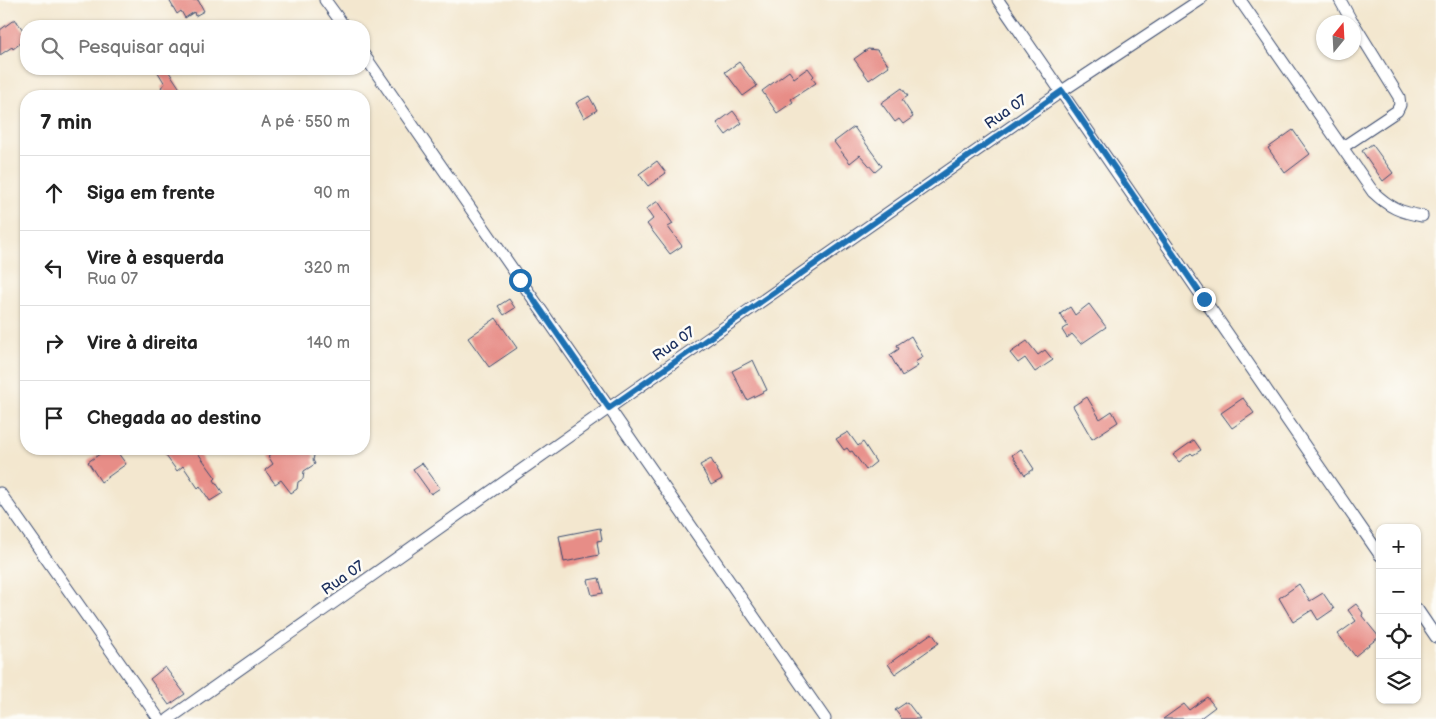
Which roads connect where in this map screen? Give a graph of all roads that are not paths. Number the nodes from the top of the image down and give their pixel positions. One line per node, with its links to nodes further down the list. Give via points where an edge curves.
1 (326, 0): 7 (street)
2 (998, 0): 10 (street)
3 (1200, 0): 10 (street, Rua 07)
4 (1240, 0): 11 (street)
5 (1340, 0): 6 (street)
6 (1348, 15)
7 (340, 20)
8 (1361, 36): 11 (street, via 1399,97 1400,105 1397,112)
9 (370, 64): 13 (street)
10 (1062, 91): 13 (street, Rua 07); 15 (street)
11 (1343, 147): 12 (street, via 1373,192 1388,206)
12 (1422, 216)
13 (609, 408): 19 (street, Rua 07); 20 (street)
14 (0, 493): 18 (street)
15 (1376, 549)
16 (1420, 614): 17 (street)
17 (1436, 637)
18 (159, 719)
19 (169, 719)
20 (825, 719)

